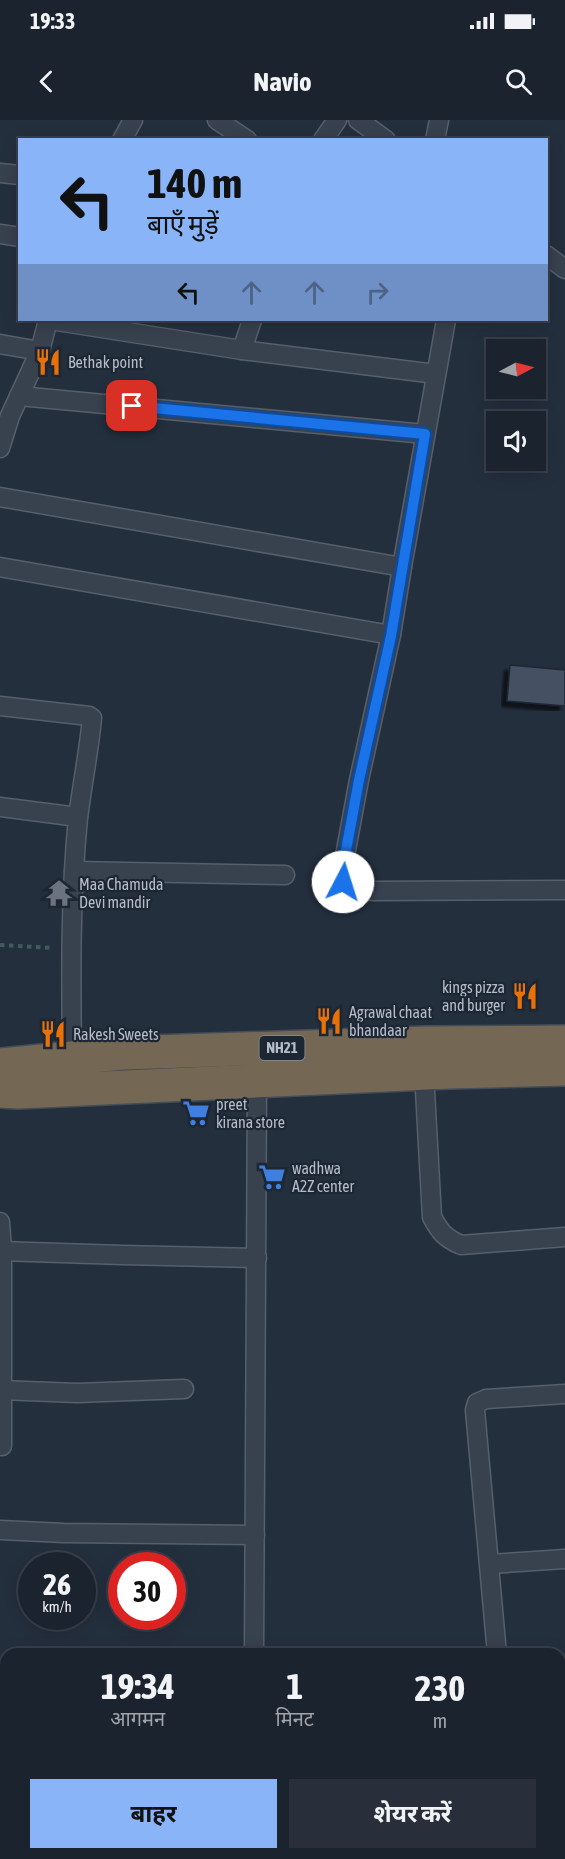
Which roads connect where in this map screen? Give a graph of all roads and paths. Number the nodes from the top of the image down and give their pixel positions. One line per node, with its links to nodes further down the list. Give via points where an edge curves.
1 (133, 120): 6 (street)
2 (217, 120): 7 (street)
3 (338, 120): 8 (street)
4 (357, 120): 9 (street)
5 (439, 120): 10 (street)
6 (123, 138)
7 (244, 138)
8 (324, 138)
9 (383, 138)
10 (435, 138)
11 (0, 173): 12 (street)
12 (18, 175)
13 (0, 234): 14 (street)
14 (18, 237)
15 (548, 256): 16 (street)
16 (565, 269)
17 (49, 321): 23 (street)
18 (55, 321): 22 (street)
19 (252, 321): 22 (street)
20 (446, 321): 24 (street)
21 (0, 344): 23 (street)
22 (242, 350): 24 (street)
23 (40, 351): 25 (street)
24 (436, 374): 27 (street)
25 (19, 396): 26 (street); 27 (street)
26 (5, 415): 28 (street)
27 (425, 434): 31 (street)
28 (0, 448)
29 (0, 497): 31 (street)
30 (0, 567): 32 (street)
31 (402, 567): 32 (street)
32 (391, 636): 38 (street, via 342,872 345,886 372,891)
33 (0, 706): 35 (street, via 92,718)
34 (0, 807): 35 (street)
35 (78, 817): 36 (street)
36 (74, 871): 37 (street); 40 (street)
37 (285, 875)
38 (564, 890)
39 (0, 945): 40 (path)
40 (71, 949): 42 (street)
41 (565, 1042): 42 (highway, NH21, via 426,1043)
42 (72, 1058): 43 (highway, NH21)
43 (0, 1065)
44 (565, 1069): 45 (highway, NH21)
45 (424, 1073): 46 (highway, NH21); 49 (street, via 432,1217 447,1239 461,1245)
46 (257, 1081): 47 (highway, NH21); 51 (street)
47 (0, 1091)
48 (0, 1222): 50 (street)
49 (565, 1237)
50 (1, 1250): 51 (street); 53 (street)
51 (257, 1258): 57 (street)
52 (184, 1389): 53 (street)
53 (1, 1390): 55 (street)
54 (565, 1394): 59 (street, via 486,1399 477,1403)
55 (2, 1446)
56 (0, 1530): 57 (street)
57 (255, 1535): 60 (street)
58 (565, 1559): 59 (street)
59 (490, 1564): 61 (street)
60 (254, 1648)
61 (497, 1648)

